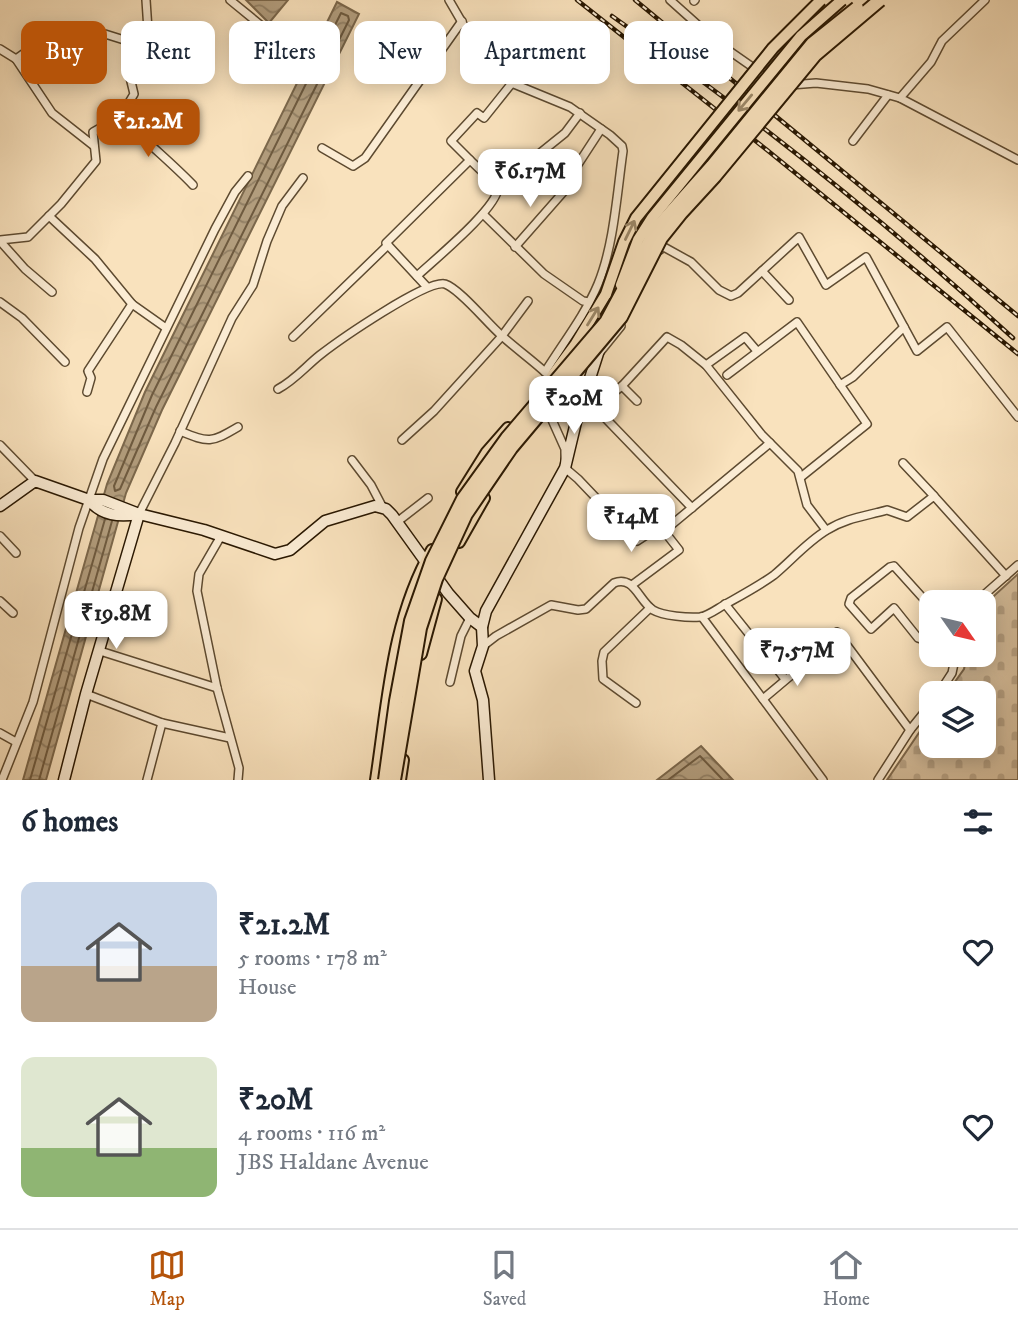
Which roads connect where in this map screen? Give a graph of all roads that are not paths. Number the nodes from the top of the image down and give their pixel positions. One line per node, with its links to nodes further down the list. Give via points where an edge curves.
1 (146, 0): 10 (street)
2 (230, 0): 11 (street)
3 (449, 0): 12 (street)
4 (670, 0): 20 (street, via 774,86 816,83)
5 (821, 0): 45 (main road, one-way to 5, bridge, via 624,242 636,218 773,48)
6 (842, 0): 45 (main road, one-way to 45, bridge, via 801,36 652,218)
7 (866, 0): 133 (highway, bridge, via 812,44 656,229 606,322 507,438 463,499 432,561 411,621)
8 (880, 0): 134 (highway, bridge, via 815,55 681,213 661,238 621,317 511,448 466,514 420,628)
9 (985, 0): 21 (street, via 942,41)
10 (147, 21)
11 (256, 21)
12 (462, 21)
13 (460, 24): 27 (street, via 365,158 354,166)
14 (121, 39): 16 (street, via 105,34 75,44 44,39)
15 (0, 49): 16 (street)
16 (16, 59): 26 (street, via 52,113)
17 (132, 84): 23 (street, via 134,94)
18 (511, 84): 28 (street, via 484,118 477,113 451,141)
19 (514, 84): 22 (street)
20 (888, 95): 21 (street); 25 (street)
21 (900, 99): 29 (street)
22 (580, 113): 24 (street); 34 (street, via 565,133)
23 (121, 116): 26 (street, via 93,132); 33 (street)
24 (601, 129): 30 (street); 49 (street, via 623,151 608,245)
25 (853, 141)
26 (94, 146): 37 (street, via 96,162)
27 (323, 148)
28 (470, 160): 34 (street); 39 (street, via 410,217)
29 (1018, 160)
30 (571, 175)
31 (248, 176): 53 (street, via 215,229)
32 (303, 177): 74 (street, via 282,205 253,285 232,318)
33 (193, 185)
34 (498, 187): 36 (street)
35 (566, 189): 40 (street)
36 (483, 214): 40 (street); 42 (street)
37 (49, 216): 38 (street, via 29,237); 50 (street, via 95,259)
38 (0, 241): 44 (street)
39 (388, 245): 42 (street); 55 (street)
40 (515, 247): 49 (street, via 544,274)
41 (762, 271): 46 (street); 52 (street, via 799,237 825,285 866,257); 57 (street, via 731,296 691,262 662,246 626,318)
42 (417, 276): 43 (street)
43 (427, 287): 54 (street, via 442,283 453,288); 64 (street, via 332,347)
44 (52, 292)
45 (611, 296): 51 (main road); 60 (main road, one-way to 45)
46 (789, 300)
47 (528, 301): 54 (street)
48 (0, 302): 58 (street)
49 (589, 302): 60 (street)
50 (132, 304): 53 (street); 66 (street, via 88,371)
51 (610, 312): 57 (street); 65 (main road)
52 (904, 327): 62 (street); 72 (street, via 917,351 947,327)
53 (166, 328): 85 (street, via 103,459)
54 (502, 336): 60 (street); 75 (street)
55 (293, 337)
56 (757, 351): 59 (street, via 745,337); 61 (street); 62 (street, via 797,322)
57 (597, 355): 67 (street)
58 (65, 362)
59 (706, 365): 63 (street, via 667,337); 76 (street)
60 (548, 375): 65 (street); 68 (main road)
61 (727, 375)
62 (840, 385): 81 (street, via 866,424)
63 (622, 386): 69 (street); 70 (street)
64 (278, 389)
65 (564, 389): 71 (main road)
66 (87, 392)
67 (584, 396): 70 (street); 80 (street)
68 (533, 398): 71 (street); 97 (main road, via 487,452)
69 (637, 401)
70 (595, 407): 88 (street)
71 (548, 411): 80 (street, via 565,449); 100 (main road, via 472,516)
72 (1018, 417)
73 (238, 427): 74 (street, via 214,441)
74 (180, 431): 90 (street)
75 (402, 440)
76 (770, 443): 81 (street); 88 (street)
77 (0, 445): 82 (street)
78 (352, 460): 87 (street)
79 (903, 463): 83 (street)
80 (565, 468): 93 (street, via 637,541 660,526); 110 (street, via 486,611)
81 (801, 477): 92 (street, via 807,505)
82 (35, 481): 85 (street); 86 (street)
83 (934, 496): 92 (street, via 907,517 887,510 847,519); 99 (street)
84 (428, 498): 91 (street)
85 (89, 500): 89 (street, via 103,500); 89 (street, via 96,509); 127 (street, via 33,702)
86 (0, 506)
87 (382, 506): 91 (street); 95 (street, via 325,521 283,554 267,553)
88 (692, 508): 93 (street)
89 (121, 512): 90 (street)
90 (139, 514): 95 (street); 114 (street)
91 (397, 522): 97 (street)
92 (826, 530): 105 (street, via 774,575)
93 (664, 531): 101 (street, via 679,550)
94 (0, 536): 96 (street)
95 (221, 536): 118 (street, via 197,580)
96 (16, 553)
97 (426, 560): 100 (street); 132 (main road, via 396,647)
98 (1018, 565): 99 (street)
99 (1006, 576): 102 (street)
100 (441, 583): 109 (street); 135 (main road, via 419,660)
101 (632, 585): 106 (street); 113 (street, via 614,583 586,609 551,605)
102 (990, 590)
103 (919, 594): 112 (street, via 894,566 849,604 871,629 894,608)
104 (0, 601): 107 (street)
105 (725, 604): 108 (street); 116 (street)
106 (650, 608): 108 (street, via 670,616); 121 (street, via 604,652 602,662 603,679)
107 (13, 613)
108 (702, 617): 120 (street)
109 (470, 618): 110 (street); 117 (street)
110 (482, 627): 113 (street)
111 (837, 632): 124 (street)
112 (919, 638)
113 (483, 646): 136 (street, via 475,671 483,700)
114 (100, 651): 118 (street); 119 (street)
115 (814, 656): 116 (street)
116 (785, 679): 120 (street)
117 (450, 682)
118 (218, 688): 126 (street)
119 (86, 694): 123 (street); 129 (street)
120 (763, 699): 137 (street)
121 (636, 703)
122 (919, 720): 124 (street)
123 (162, 723): 126 (street); 130 (street)
124 (911, 730): 138 (street)
125 (0, 733): 127 (street)
126 (230, 738): 131 (street)
127 (16, 742): 128 (street)
128 (2, 780)
129 (64, 780)
130 (147, 780)
131 (238, 780)
132 (376, 780)
133 (385, 780)
134 (394, 780)
135 (400, 780)
136 (489, 780)
137 (824, 780)
138 (878, 780)

